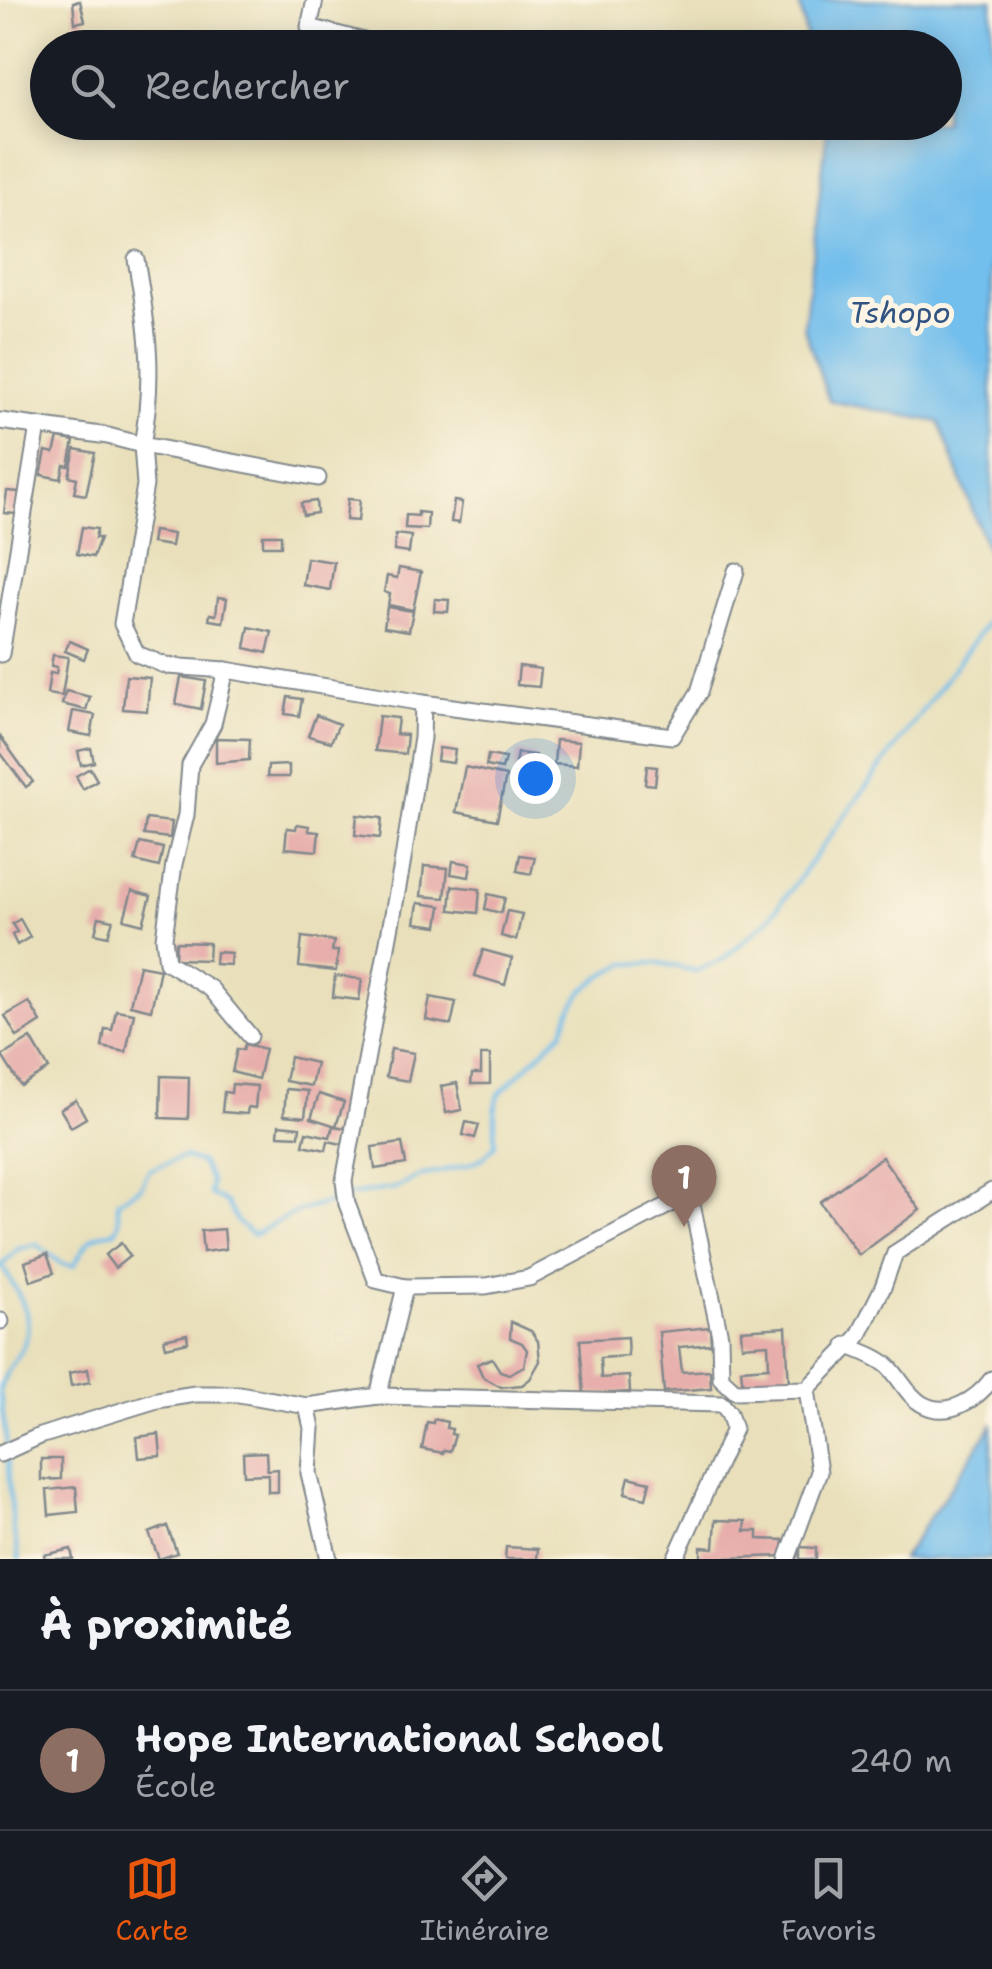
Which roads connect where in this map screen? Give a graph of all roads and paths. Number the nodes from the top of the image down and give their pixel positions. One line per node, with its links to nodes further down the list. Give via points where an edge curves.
1 (315, 0): 2 (street, via 309,27)
2 (321, 30)
3 (136, 259): 6 (street, via 150,336)
4 (0, 421): 5 (street)
5 (38, 426): 6 (street); 9 (street)
6 (142, 445): 7 (street); 10 (street, via 144,486 122,624 137,654 167,666)
7 (318, 478)
8 (736, 571): 11 (street, via 699,692 672,736)
9 (0, 654)
10 (226, 670): 11 (street); 12 (street, via 213,724 190,765 164,938 167,962 211,989)
11 (423, 704): 14 (street, via 345,1186 376,1280)
12 (250, 1036)
13 (992, 1191): 15 (street, via 895,1253 858,1336)
14 (405, 1287): 17 (street, via 529,1278 682,1198 693,1209 720,1336 721,1378 734,1391); 18 (street)
15 (846, 1345): 16 (street, via 888,1365 932,1407 953,1409); 17 (street)
16 (992, 1379)
17 (807, 1388): 21 (street, via 819,1472)
18 (378, 1396): 19 (street); 23 (street, via 722,1404 734,1429)
19 (307, 1406): 20 (street, via 195,1394 40,1436); 22 (street, via 309,1474)
20 (5, 1453)
21 (788, 1557)
22 (329, 1559)
23 (675, 1559)

